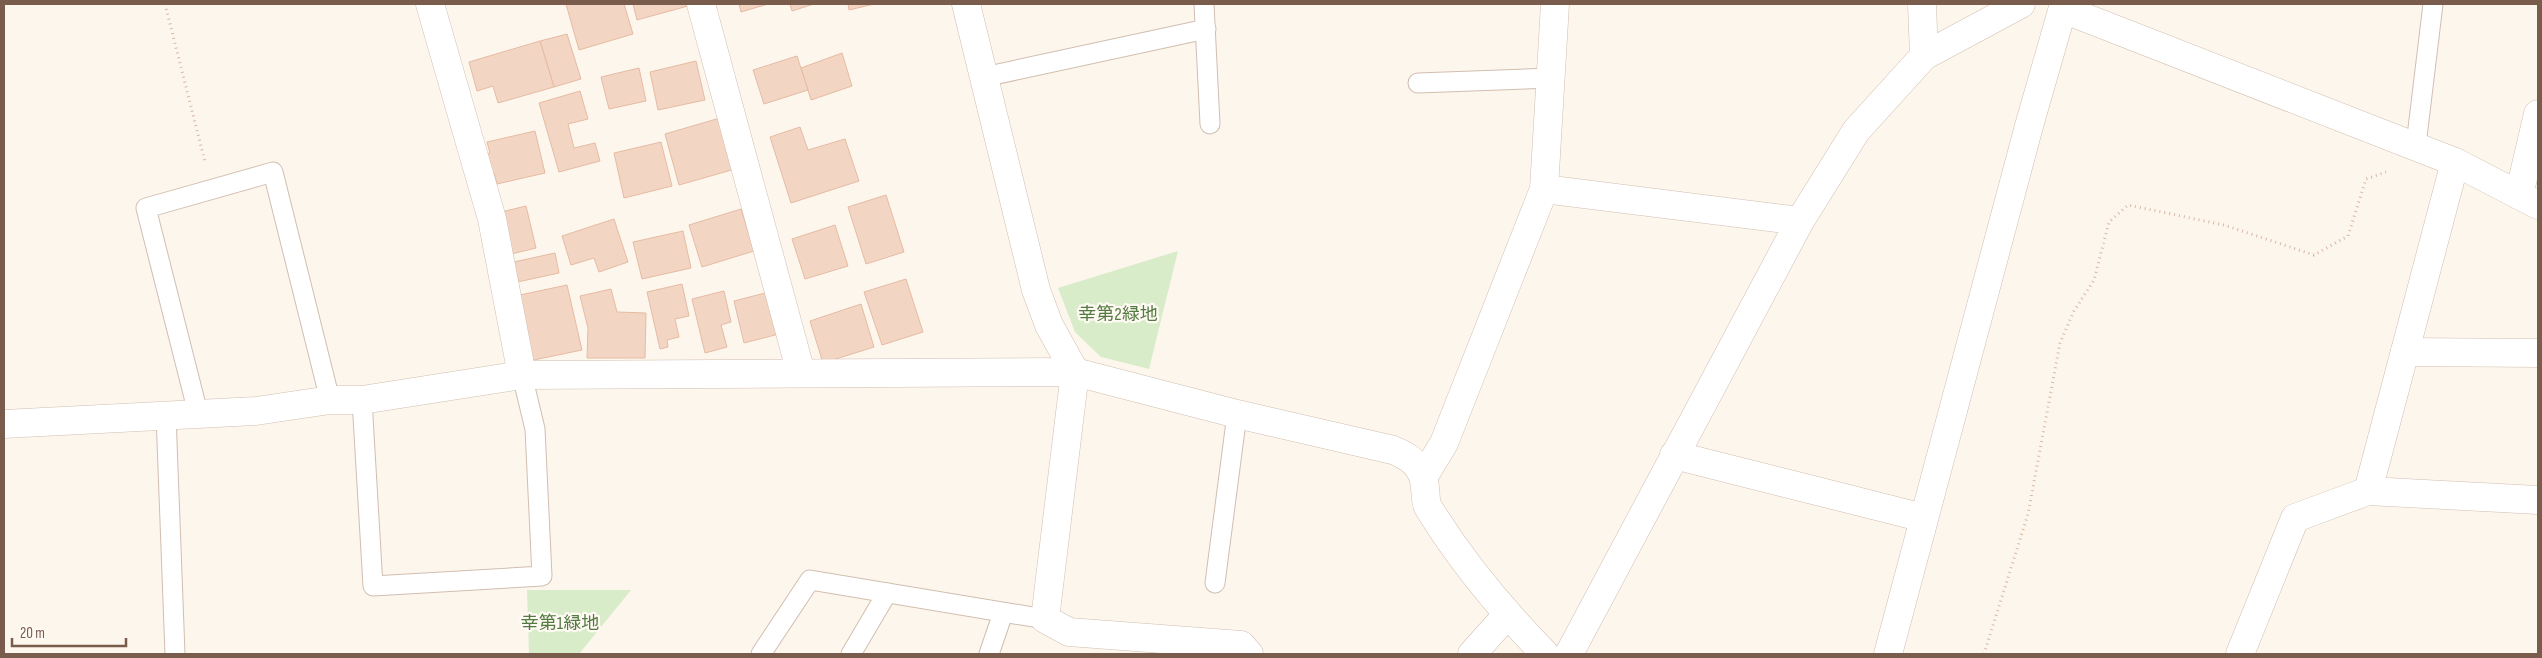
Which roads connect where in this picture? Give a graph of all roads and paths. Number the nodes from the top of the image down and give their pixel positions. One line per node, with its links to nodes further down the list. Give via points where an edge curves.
1 (166, 4): 21 (path)
2 (430, 4): 29 (street, via 492,219)
3 (701, 4): 28 (street)
4 (966, 4): 13 (street)
5 (1204, 4): 11 (lane)
6 (1555, 4): 14 (street)
7 (1922, 4): 12 (street)
8 (2021, 4): 12 (street)
9 (2433, 4): 18 (lane)
10 (2064, 7): 18 (street); 40 (street)
11 (1206, 29): 13 (lane); 17 (lane)
12 (1924, 56): 24 (street, via 1856,131)
13 (984, 77): 27 (street, via 1036,290 1049,324)
14 (1550, 78): 15 (lane); 22 (street)
15 (1418, 84)
16 (2538, 114): 23 (street)
17 (1210, 124)
18 (2416, 145): 19 (street)
19 (2455, 162): 23 (street); 25 (street)
20 (2391, 170): 55 (path, via 2366,179 2348,236 2314,255 2224,226 2128,205 2109,222 2094,280 2074,311 2060,343 2028,514)
21 (212, 189): 30 (lane, via 273,172); 32 (lane, via 146,208)
22 (1544, 189): 24 (street); 37 (street, via 1444,443)
23 (2529, 200)
24 (1800, 221): 36 (street)
25 (2405, 352): 26 (street); 38 (street)
26 (2538, 353)
27 (1075, 372): 28 (street); 33 (street); 45 (street)
28 (801, 373): 29 (street)
29 (522, 375): 31 (street); 31 (lane, via 535,429 542,576 373,586)
30 (330, 400): 31 (street); 32 (street, via 256,411)
31 (362, 400)
32 (198, 413): 34 (street)
33 (1237, 414): 37 (street, via 1393,450 1410,457); 41 (lane)
34 (166, 415): 35 (street); 46 (lane)
35 (4, 424)
36 (1674, 454): 40 (street); 53 (street)
37 (1424, 476): 44 (street, via 1427,504 1462,560)
38 (2368, 491): 39 (street); 56 (street, via 2295,518)
39 (2538, 500)
40 (1924, 518): 54 (street)
41 (1216, 584)
42 (887, 594): 43 (lane); 47 (lane, via 810,580); 48 (lane)
43 (1003, 613): 45 (lane); 49 (lane)
44 (1507, 615): 51 (street); 52 (street)
45 (1045, 619): 50 (street, via 1069,632 1241,645)
46 (175, 654)
47 (761, 654)
48 (851, 654)
49 (989, 654)
50 (1249, 654)
51 (1472, 654)
52 (1545, 654)
53 (1569, 654)
54 (1888, 654)
55 (1984, 654)
56 (2240, 654)

